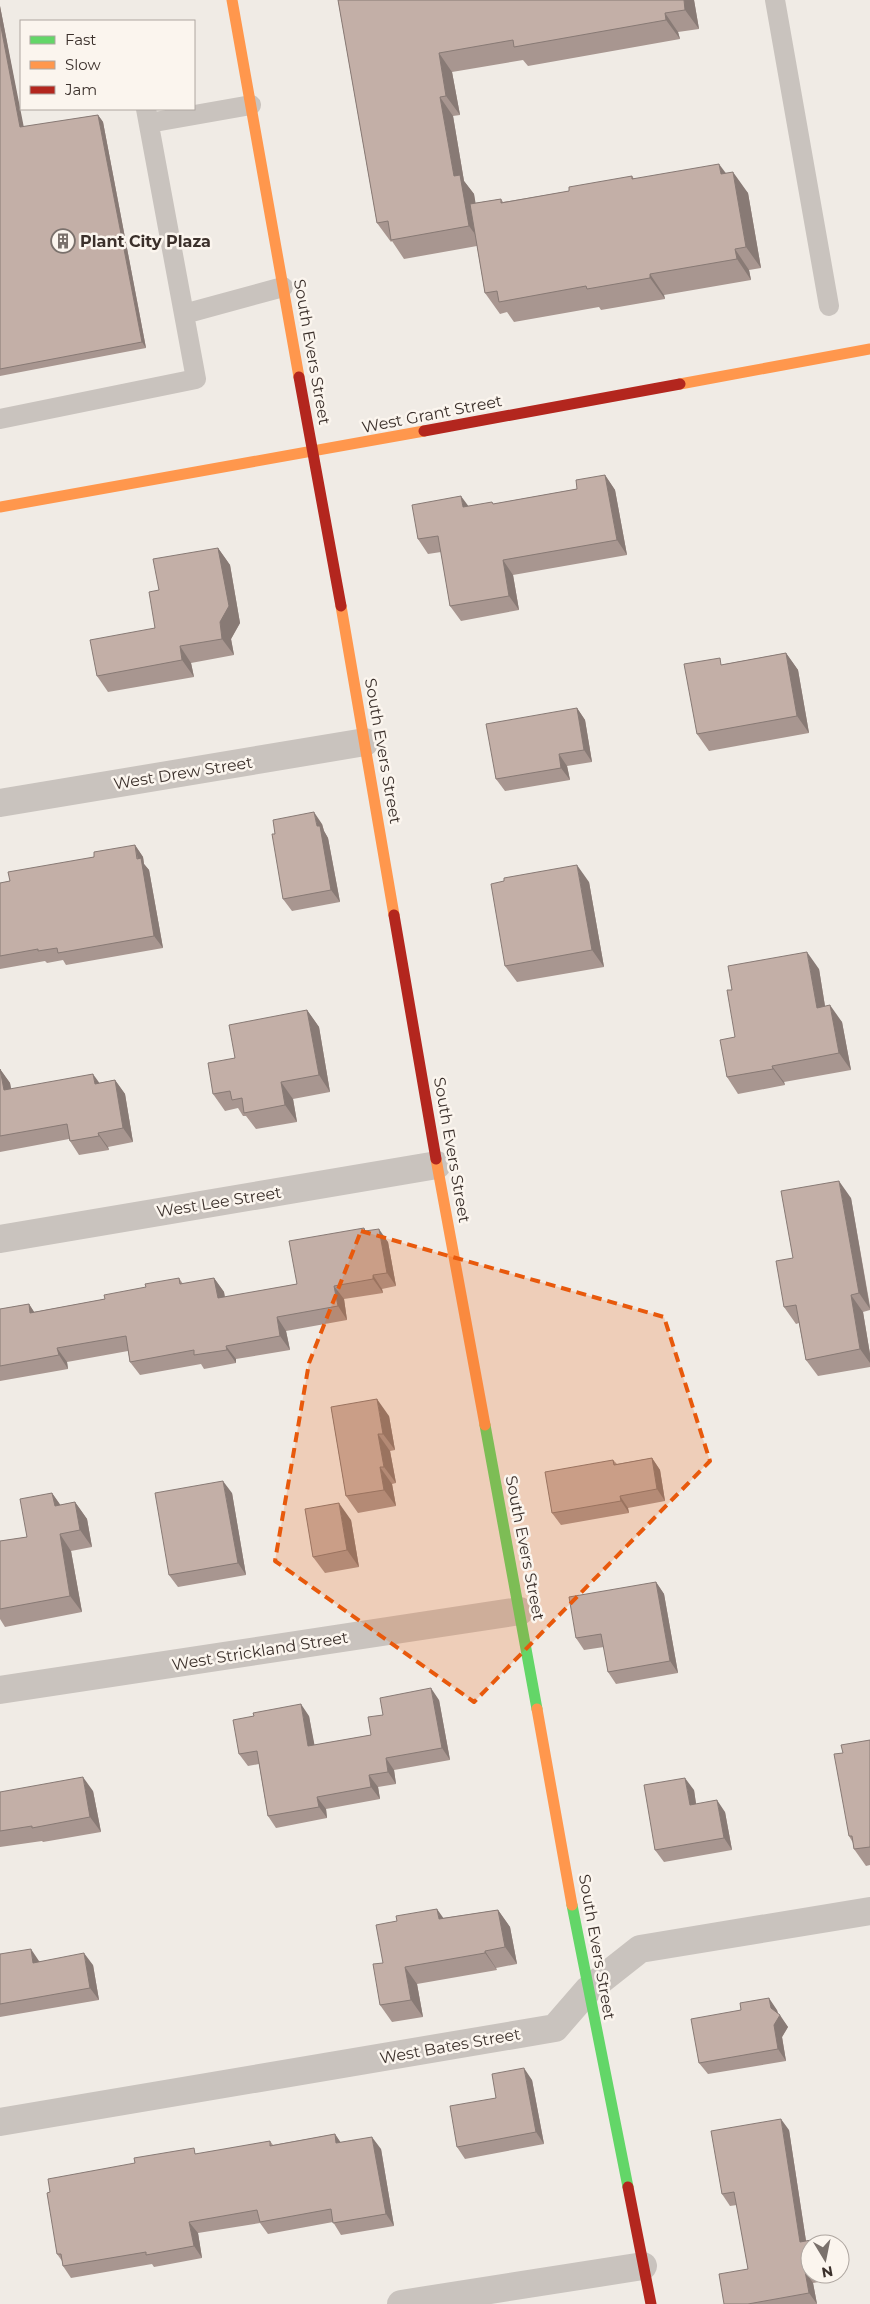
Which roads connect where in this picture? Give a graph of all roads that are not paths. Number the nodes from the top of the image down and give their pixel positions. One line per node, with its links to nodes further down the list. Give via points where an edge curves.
1 (232, 0): 3 (street, South Evers Street)
2 (776, 0): 6 (lane)
3 (251, 105): 4 (lane); 5 (street, South Evers Street)
4 (148, 116): 7 (lane)
5 (283, 287): 7 (lane); 10 (street, South Evers Street)
6 (830, 306)
7 (184, 314): 9 (lane, via 196,379)
8 (870, 349): 10 (street, West Grant Street)
9 (0, 418)
10 (313, 452): 11 (street, West Grant Street); 12 (street, South Evers Street)
11 (0, 508)
12 (365, 742): 13 (street, West Drew Street); 14 (street, South Evers Street)
13 (0, 803)
14 (437, 1165): 15 (street, West Lee Street); 16 (street, South Evers Street)
15 (0, 1239)
16 (520, 1611): 17 (street, West Strickland Street); 19 (street, South Evers Street)
17 (0, 1690)
18 (870, 1911): 19 (street, West Bates Street, via 640,1949)
19 (588, 1990): 20 (street, West Bates Street, via 554,2028); 21 (street, South Evers Street)
20 (0, 2122)
21 (643, 2266): 22 (street); 23 (street, South Evers Street)
22 (401, 2304)
23 (651, 2304)

